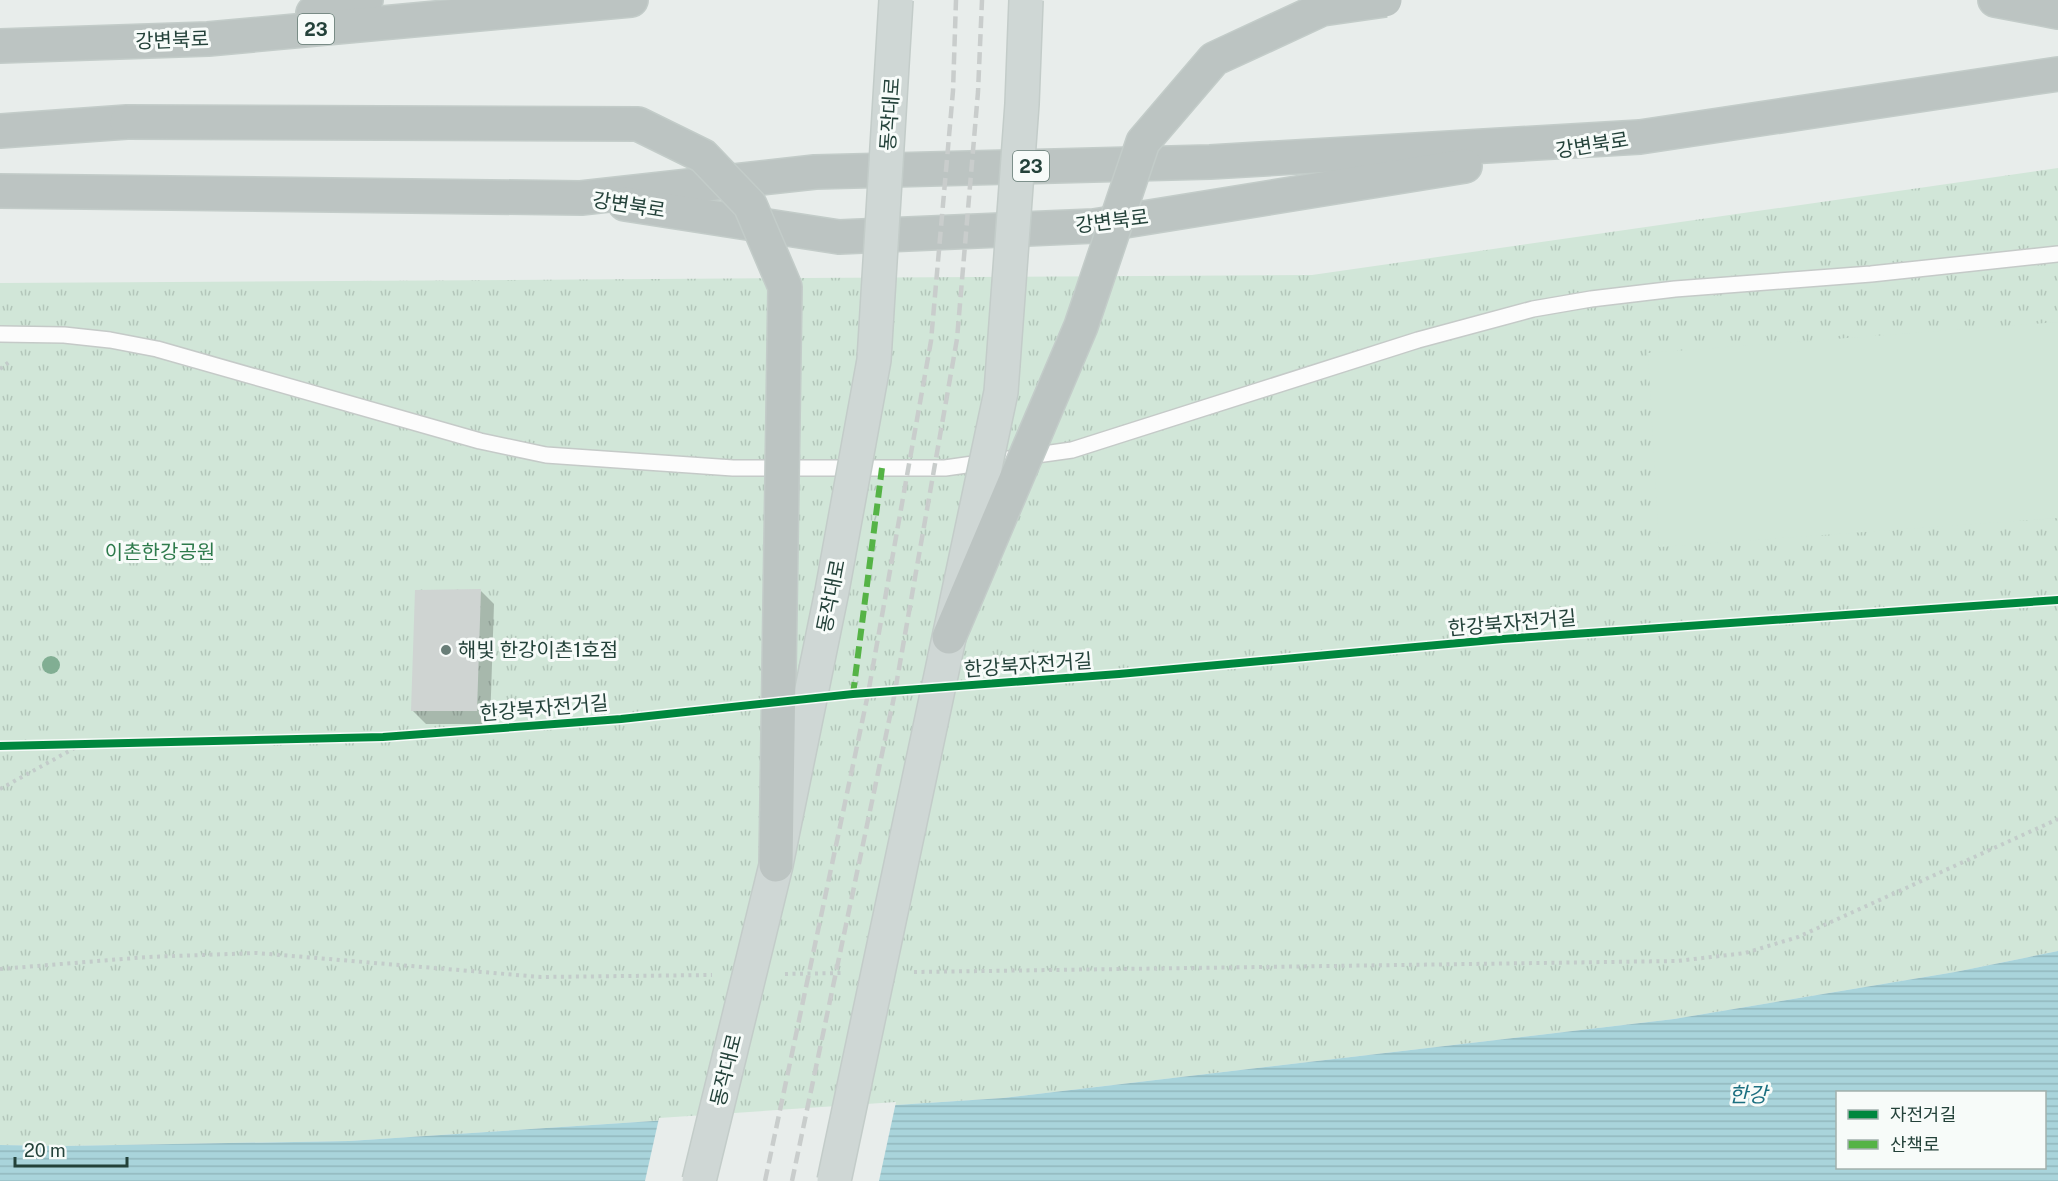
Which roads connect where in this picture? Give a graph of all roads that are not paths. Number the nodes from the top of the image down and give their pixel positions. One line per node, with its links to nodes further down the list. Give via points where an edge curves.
1 (366, 0): 8 (highway)
2 (631, 0): 8 (highway, 강변북로 / 23)
3 (896, 0): 18 (main road, 동작대로, bridge, via 874,360)
4 (1026, 0): 17 (main road, bridge, via 1001,392)
5 (1385, 0): 17 (highway, bridge, via 1322,9 1214,59 1143,142 1081,326)
6 (1995, 0): 7 (highway)
7 (2058, 12)
8 (208, 39): 9 (highway, 강변북로 / 23)
9 (0, 46)
10 (2058, 74): 12 (highway, 강변북로 / 23)
11 (0, 131): 18 (highway, bridge, via 127,122 638,124 703,156 750,205 785,287)
12 (1640, 137): 14 (highway, 강변북로 / 23, via 1210,162 814,172); 14 (highway, 강변북로 / 23, via 1094,226 839,237)
13 (0, 191): 14 (highway, 강변북로 / 23)
14 (581, 198)
15 (2058, 254): 16 (lane, via 1665,290 1533,309 1418,340 1072,450 945,468 733,468 546,455 480,441 156,349 110,340)
16 (0, 334)
17 (949, 637): 20 (main road, bridge)
18 (776, 865): 19 (main road, 동작대로, bridge)
19 (699, 1181)
20 (834, 1181)

